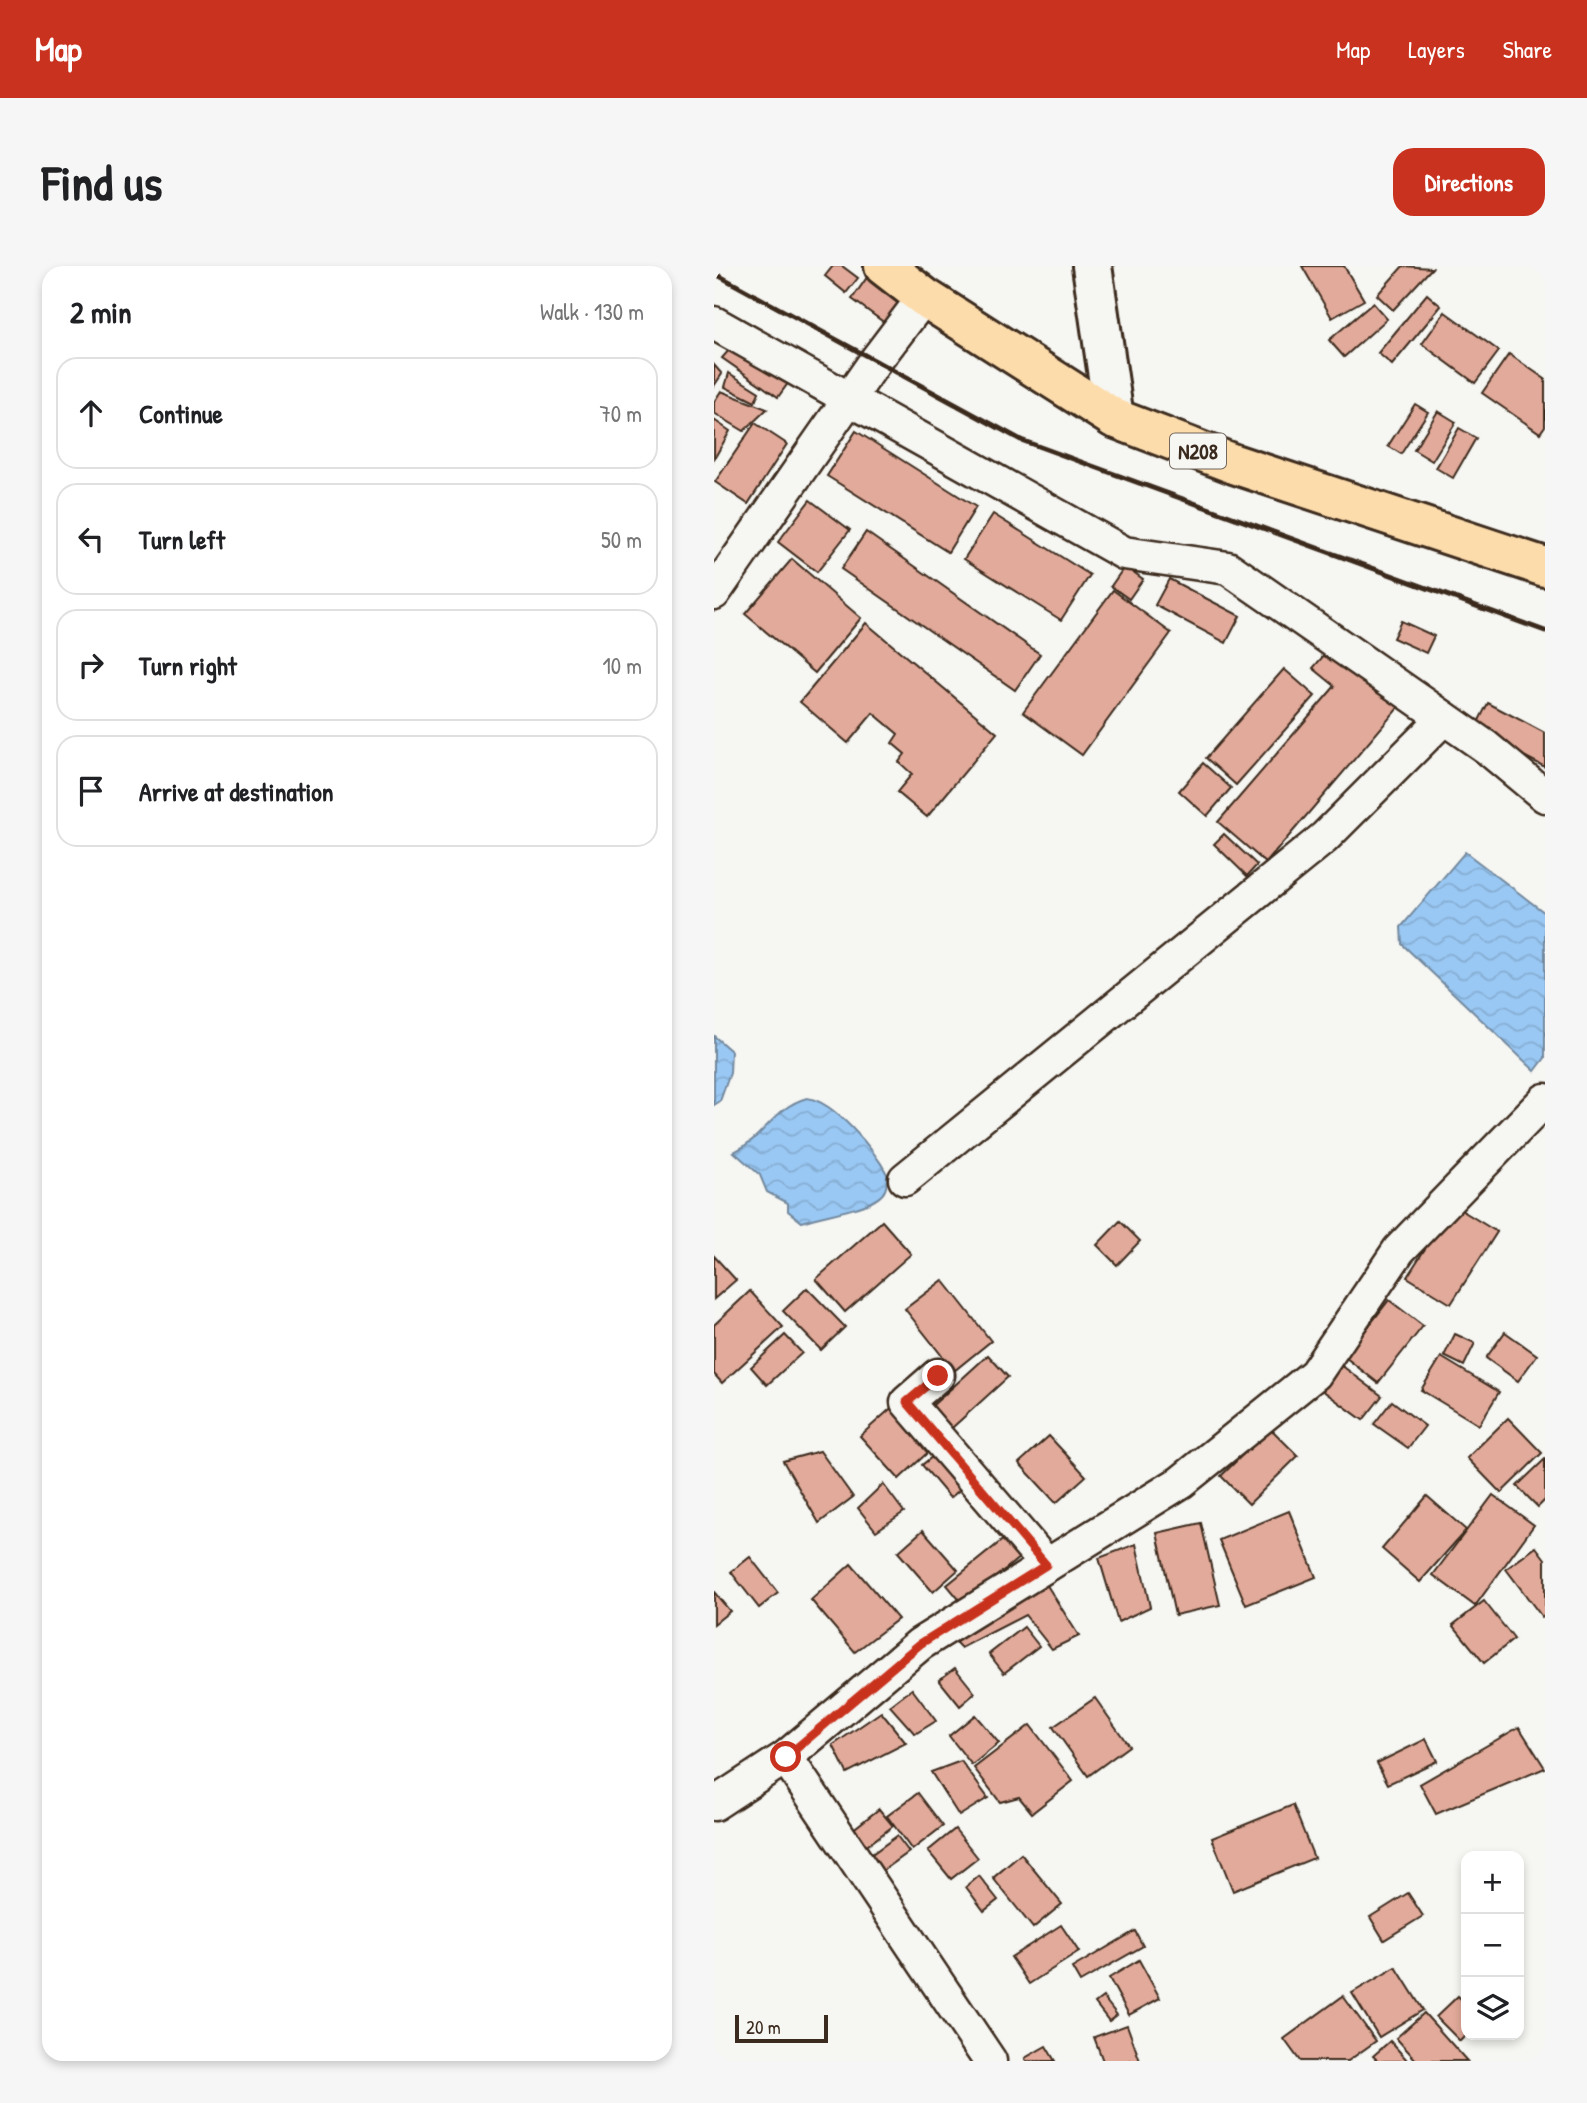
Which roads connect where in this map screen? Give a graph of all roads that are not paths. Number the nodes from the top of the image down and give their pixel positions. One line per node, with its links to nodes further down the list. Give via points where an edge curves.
1 (884, 266): 3 (highway, N208)
2 (1092, 266): 6 (street)
3 (924, 298): 5 (street); 6 (highway, N208)
4 (714, 323): 5 (street)
5 (850, 401): 8 (street); 9 (street, via 1124,553 1228,568)
6 (1114, 418): 7 (highway, N208, via 1234,464)
7 (1545, 567)
8 (714, 593)
9 (1444, 718): 10 (street); 12 (street, via 1324,838)
10 (1545, 796)
11 (1545, 1100): 14 (street, via 1399,1250 1315,1374 1181,1482)
12 (905, 1179)
13 (938, 1376): 14 (street, via 907,1402)
14 (1046, 1565): 15 (street, via 920,1644)
15 (786, 1757): 16 (street); 17 (street)
16 (714, 1804)
17 (990, 2061)

